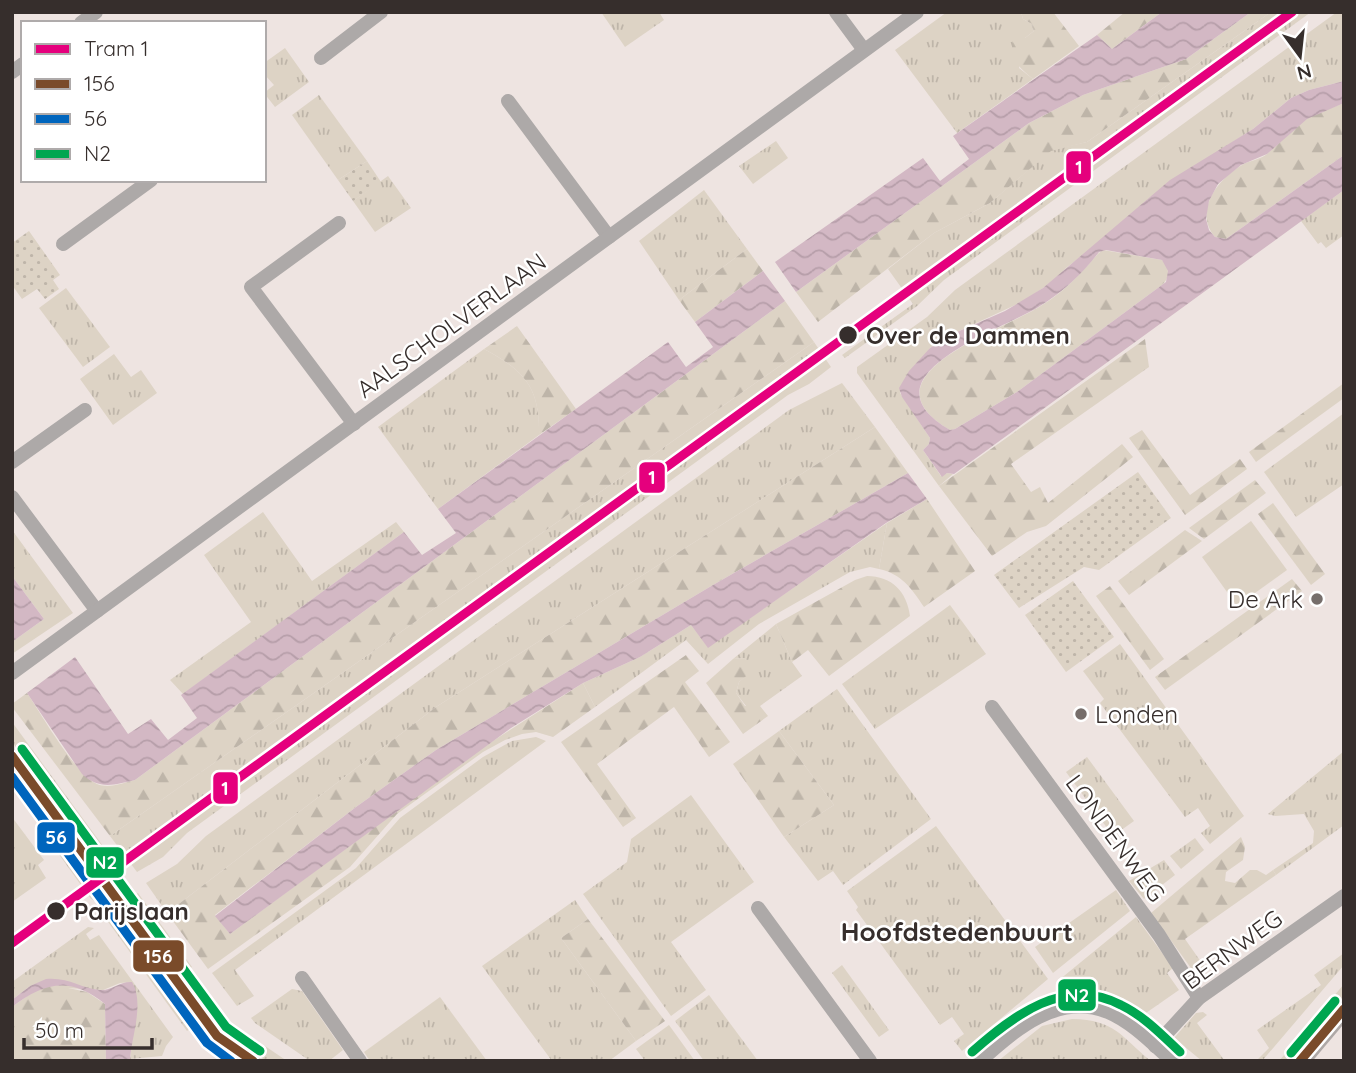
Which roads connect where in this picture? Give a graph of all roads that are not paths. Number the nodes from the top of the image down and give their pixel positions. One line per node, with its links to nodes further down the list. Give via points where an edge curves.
1 (381, 12): 5 (street)
2 (836, 12): 4 (street)
3 (916, 12): 4 (street, AALSCHOLVERLAAN)
4 (864, 50): 9 (street, AALSCHOLVERLAAN)
5 (321, 58)
6 (508, 101): 9 (street)
7 (148, 182): 10 (street)
8 (339, 223): 12 (street, via 251,287)
9 (609, 237): 12 (street, AALSCHOLVERLAAN)
10 (63, 244)
11 (85, 410): 13 (street)
12 (354, 424): 15 (street, AALSCHOLVERLAAN)
13 (12, 462)
14 (12, 497): 15 (street)
15 (97, 611): 16 (street, AALSCHOLVERLAAN)
16 (12, 673)
17 (992, 707): 22 (street, LONDENWEG, via 1159,935)
18 (12, 756): 25 (street, via 217,1036)
19 (1344, 896): 22 (street, BERNWEG)
20 (758, 908): 27 (street)
21 (302, 978): 26 (street)
22 (1199, 998): 24 (street, BERNWEG)
23 (1344, 1009): 30 (street)
24 (1155, 1046): 28 (street, via 1108,1012 1072,1007 1029,1021); 29 (street)
25 (253, 1061)
26 (360, 1061)
27 (870, 1061)
28 (980, 1061)
29 (1172, 1061)
30 (1300, 1061)

